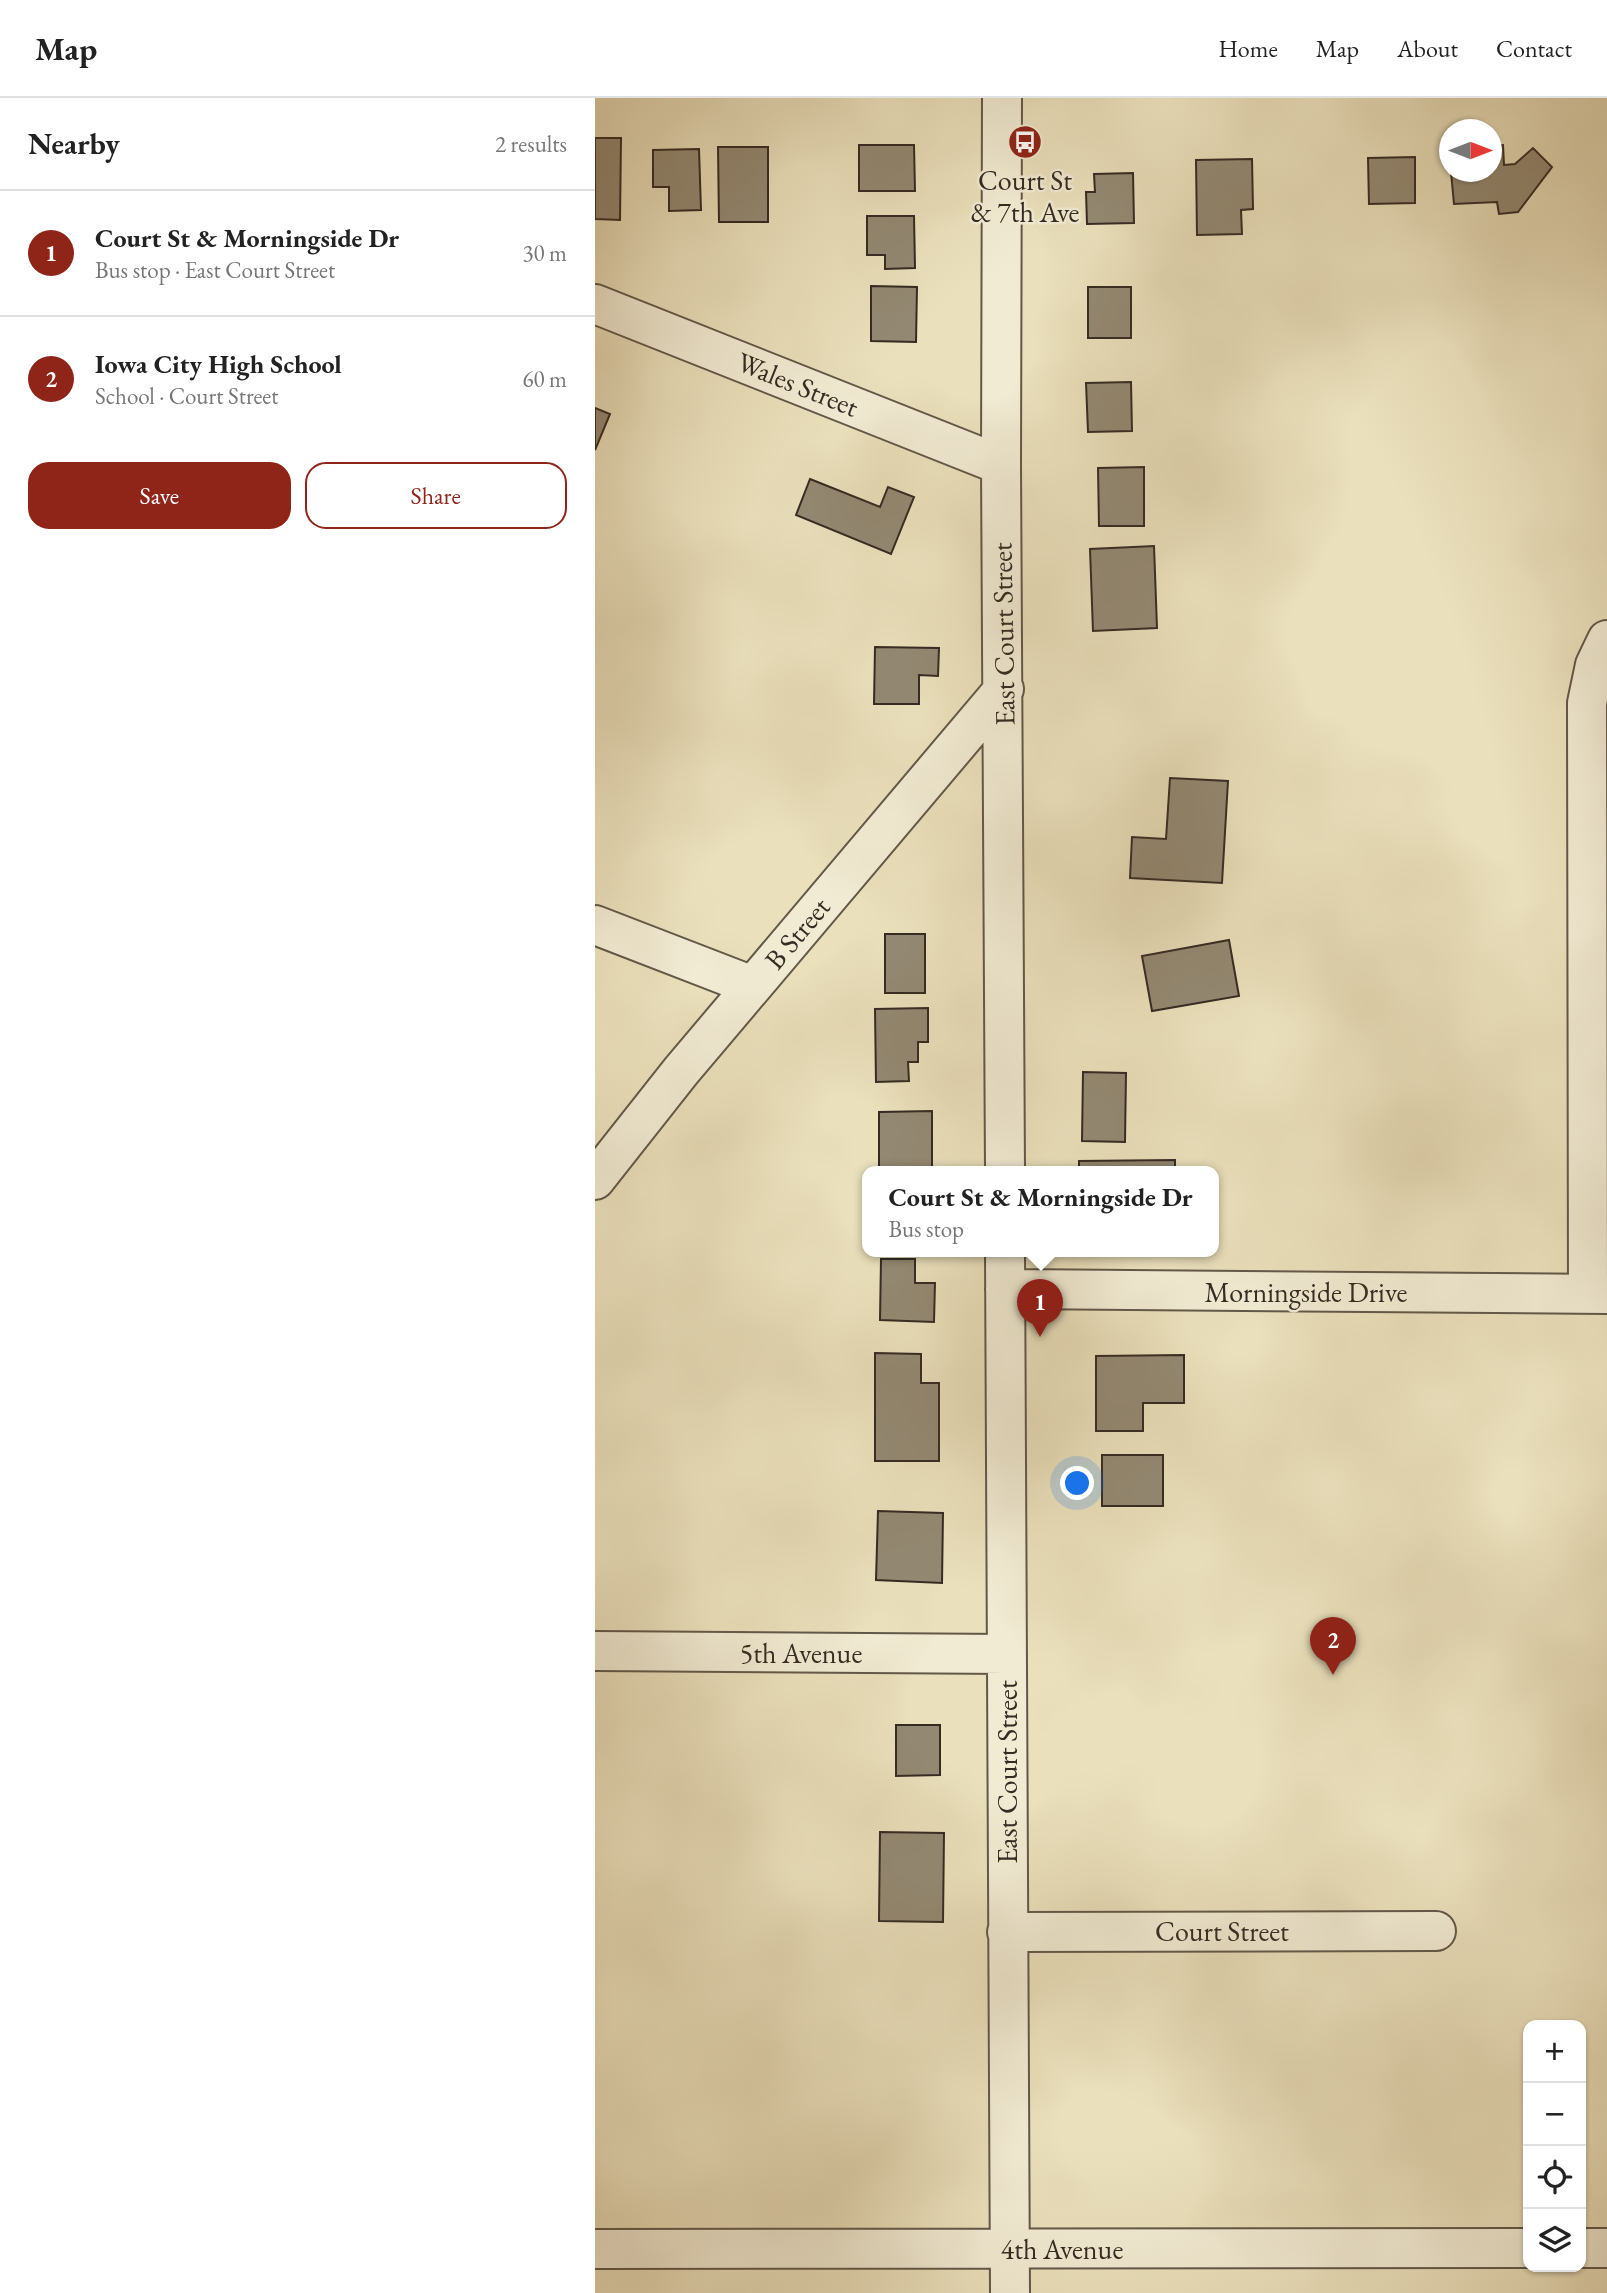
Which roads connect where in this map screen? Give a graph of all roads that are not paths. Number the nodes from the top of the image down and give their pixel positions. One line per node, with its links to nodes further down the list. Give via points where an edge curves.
1 (1002, 98): 3 (street, East Court Street)
2 (595, 303): 3 (street, Wales Street)
3 (1001, 465): 5 (street, East Court Street)
4 (1607, 640): 12 (street, via 1595,665 1587,703)
5 (1003, 689): 7 (street, B Street); 8 (street, East Court Street)
6 (595, 925): 7 (street)
7 (753, 986): 9 (street, B Street)
8 (1005, 1166)
9 (595, 1180)
10 (1005, 1257): 11 (street, East Court Street)
11 (1005, 1289): 12 (street, Morningside Drive); 14 (street, East Court Street)
12 (1598, 1294)
13 (595, 1651): 14 (street, 5th Avenue)
14 (1007, 1654): 16 (street, East Court Street)
15 (1436, 1931): 16 (street, Court Street)
16 (1007, 1932): 21 (street, East Court Street)
17 (1523, 2248): 21 (street, 4th Avenue)
18 (1586, 2248): 19 (street)
19 (1607, 2248)
20 (595, 2249): 21 (street, 4th Avenue)
21 (1010, 2249): 22 (street, East Court Street)
22 (1010, 2293)

